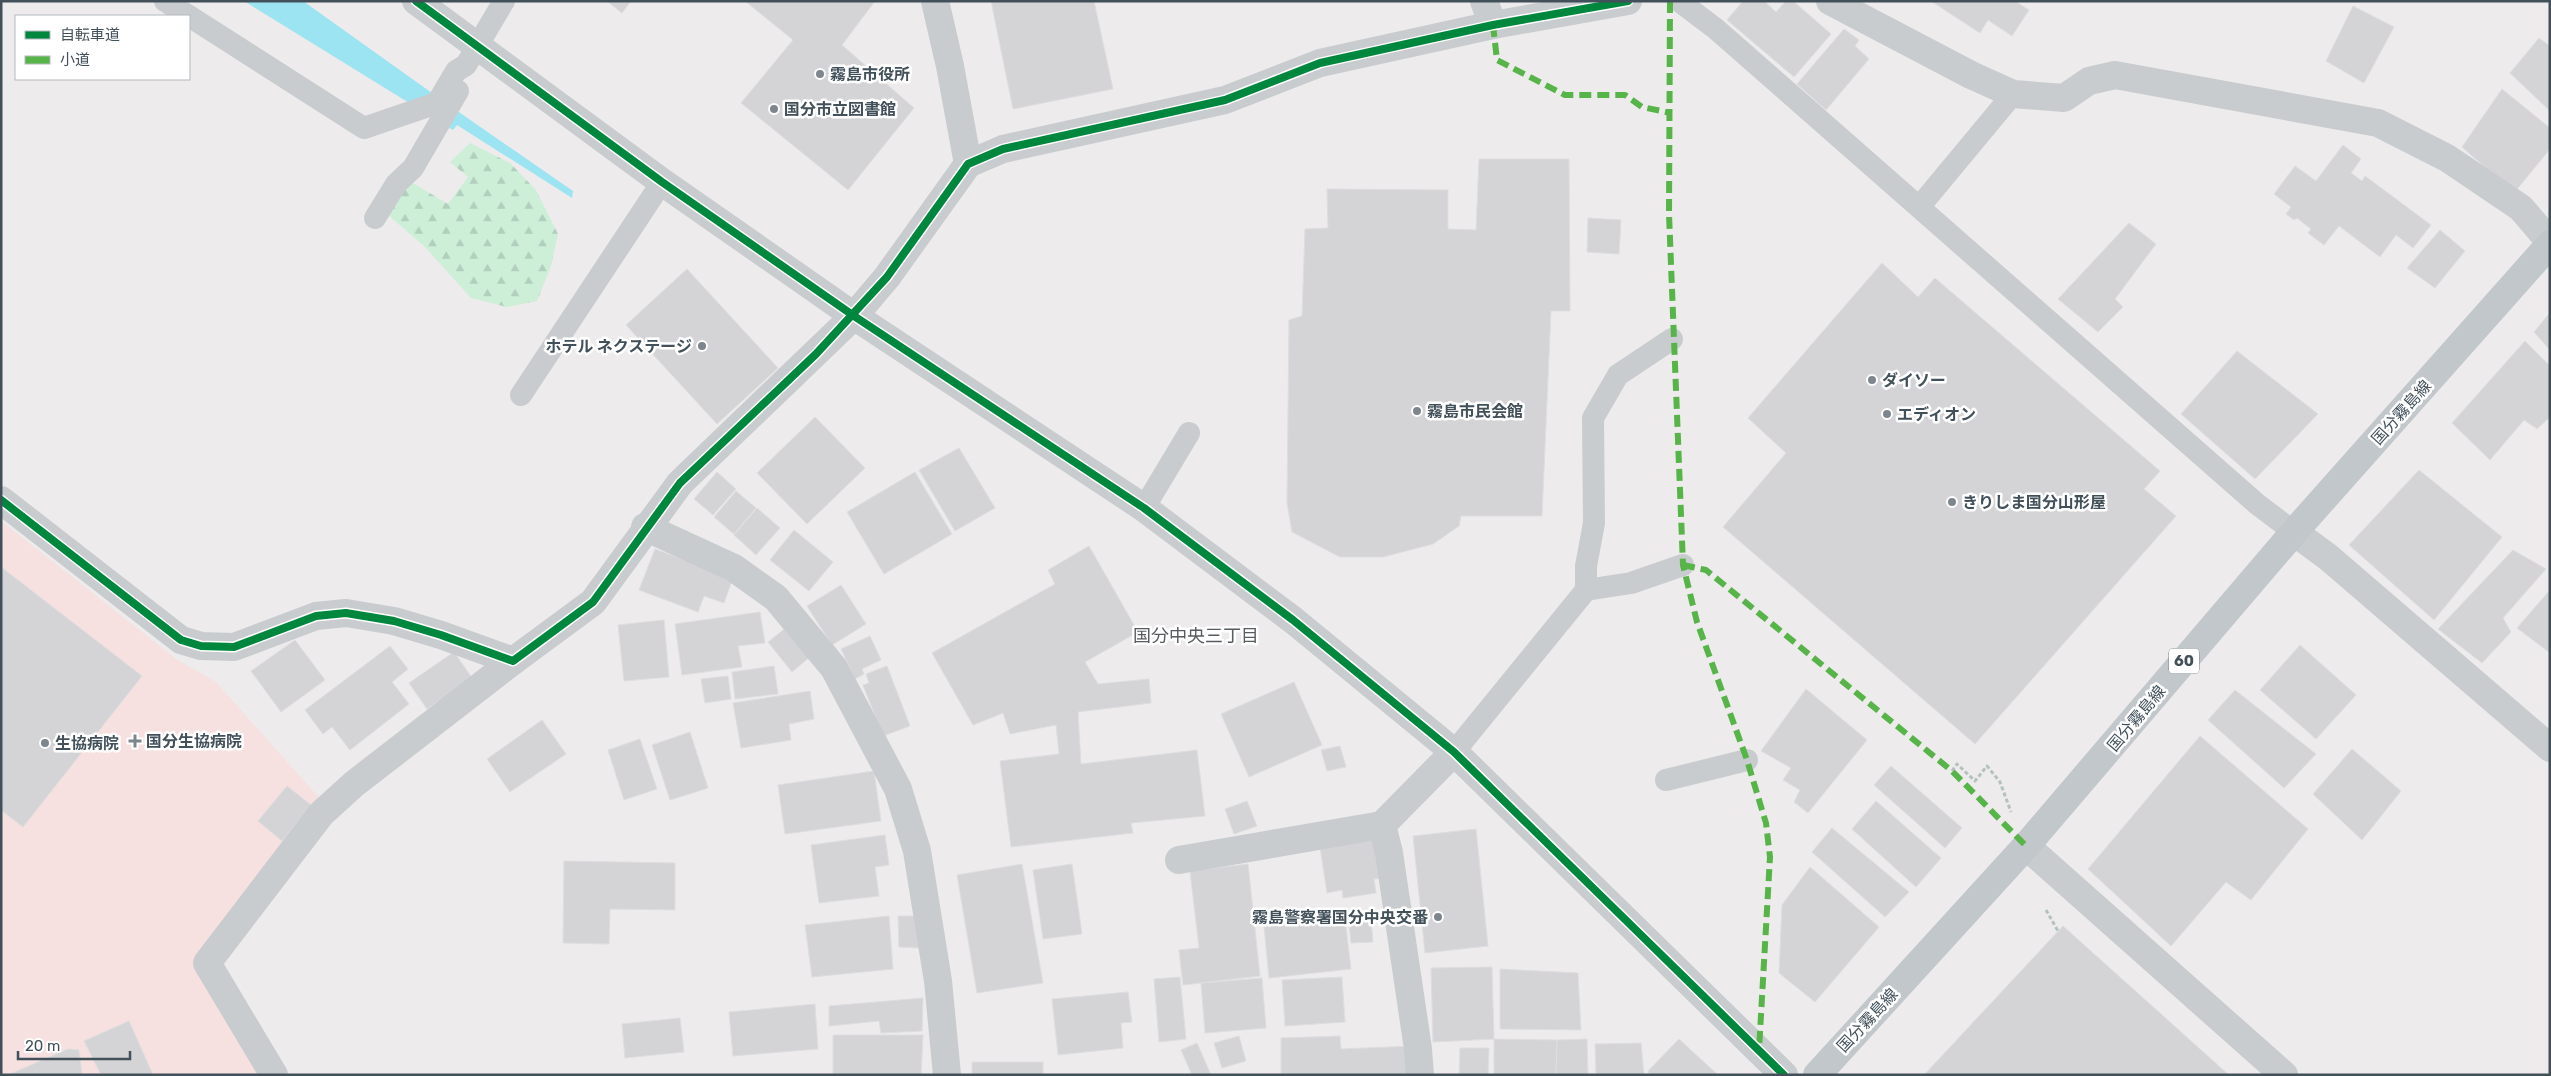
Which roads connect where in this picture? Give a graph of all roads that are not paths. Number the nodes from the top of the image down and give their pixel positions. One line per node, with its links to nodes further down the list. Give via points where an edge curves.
1 (165, 1): 9 (lane)
2 (416, 1): 14 (street)
3 (504, 1): 11 (lane)
4 (934, 1): 13 (street)
5 (1628, 1): 8 (street)
6 (1679, 1): 15 (lane, via 1716,29)
7 (1830, 1): 12 (street)
8 (1488, 13): 13 (street, via 1320,64 1225,100 1003,149)
9 (187, 15)
10 (190, 17): 11 (lane, via 364,128 437,103 456,71)
11 (466, 65): 16 (lane, via 466,78 461,87 413,168 396,184)
12 (2013, 94): 15 (lane); 17 (street, via 2064,98 2089,81 2116,75 2378,123 2447,158 2522,208)
13 (968, 164): 18 (street, via 887,277)
14 (662, 182): 18 (street); 20 (lane)
15 (1920, 206): 25 (lane, via 2257,504)
16 (376, 218)
17 (2550, 243): 25 (main road, 国分霧島線 / 60)
18 (854, 316): 23 (street); 24 (street, via 680,483)
19 (1672, 339): 27 (lane, via 1618,375 1593,418 1594,523 1586,566)
20 (521, 395)
21 (1190, 433): 23 (lane)
22 (1, 500): 28 (street, via 181,640 201,646 234,647 316,616 346,613 394,621)
23 (1144, 508): 30 (street, via 1293,620)
24 (646, 527): 28 (street, via 593,602); 37 (street, via 734,568 776,598 834,668 898,789 917,851 938,981)
25 (2294, 532): 29 (street, via 2328,556); 34 (main road, 国分霧島線 / 60)
26 (1683, 565): 27 (lane, via 1631,583)
27 (1586, 590): 30 (lane)
28 (513, 661): 36 (street, via 320,814 207,963)
29 (2550, 748)
30 (1454, 752): 33 (street); 39 (street)
31 (1747, 760): 32 (lane)
32 (1666, 780)
33 (1382, 825): 35 (street); 38 (street, via 1389,853)
34 (2026, 846): 40 (main road, 国分霧島線 / 60); 41 (street)
35 (1179, 860)
36 (274, 1075)
37 (947, 1075)
38 (1420, 1075)
39 (1784, 1075)
40 (1816, 1075)
41 (2284, 1075)

